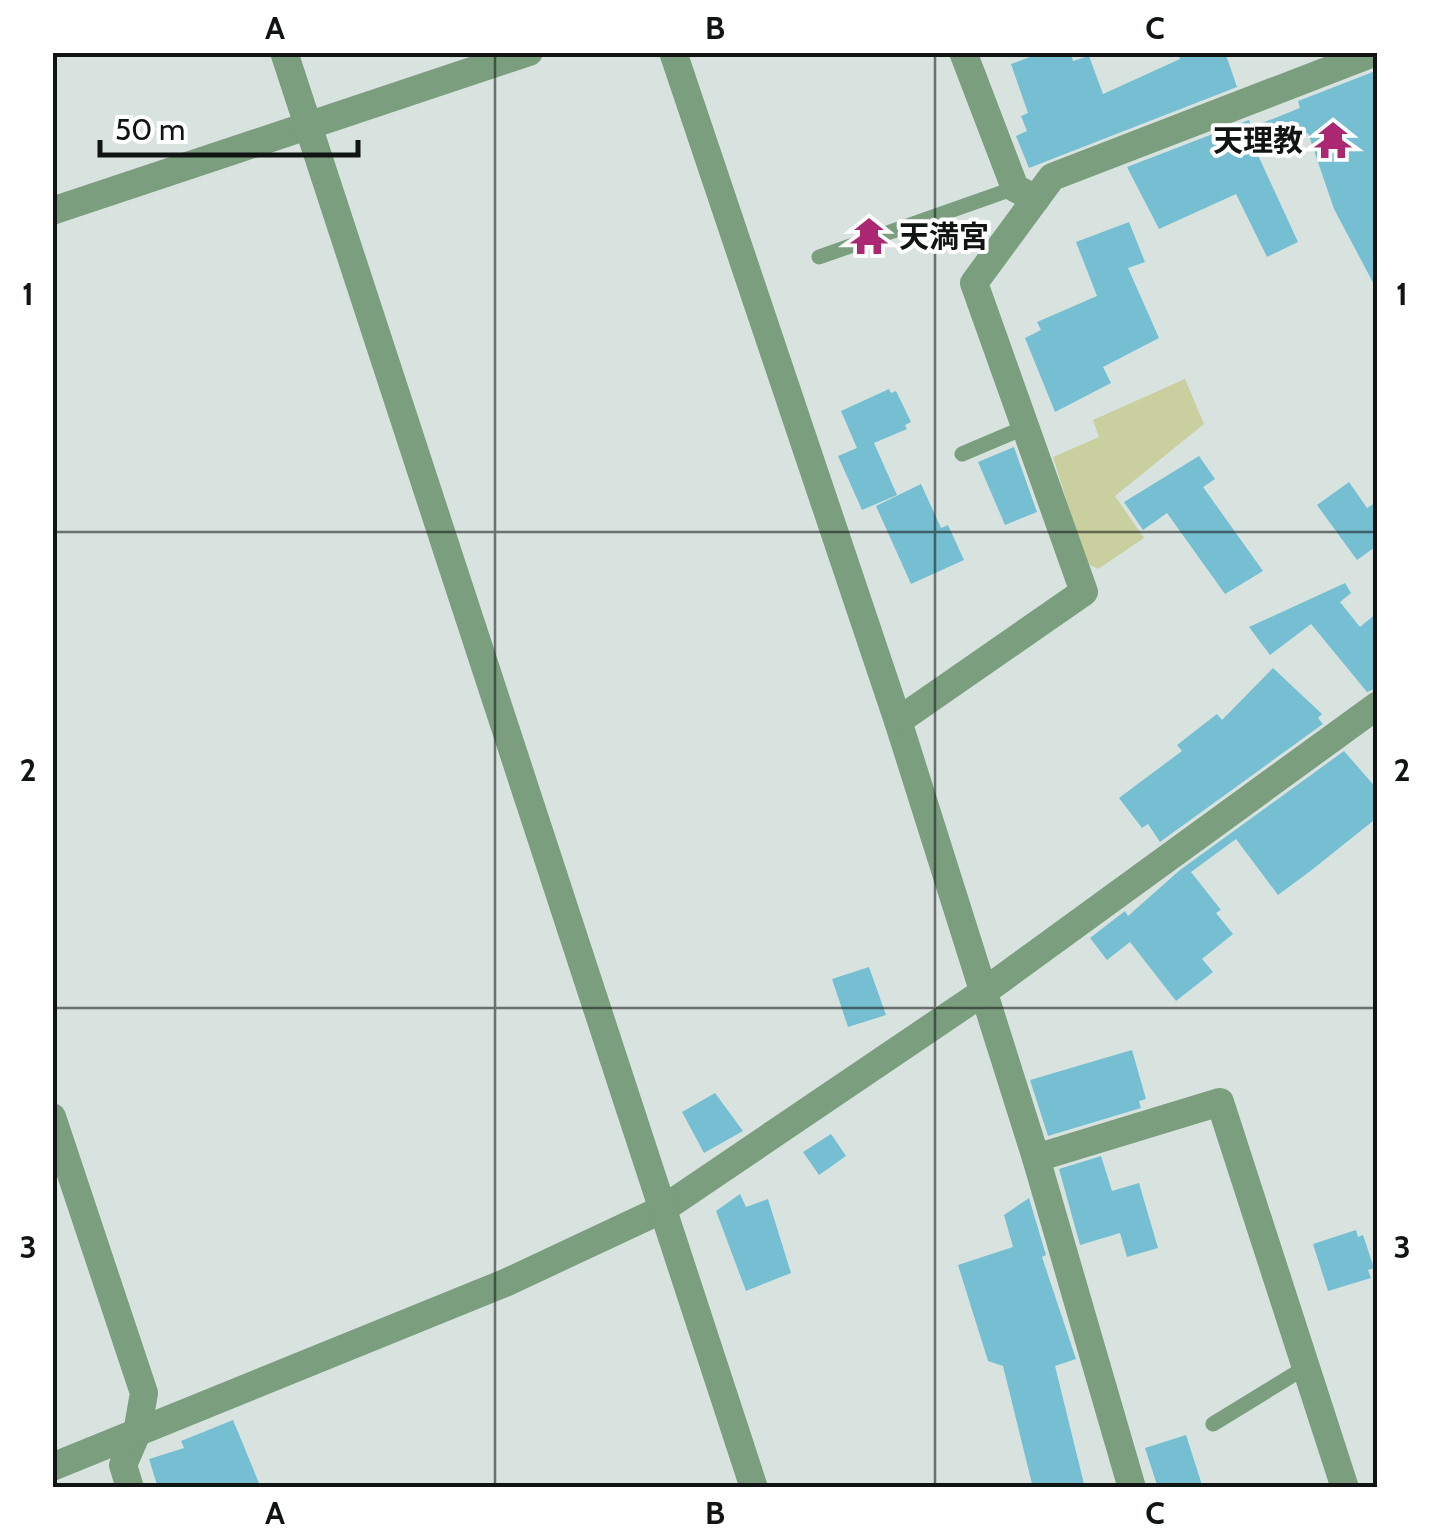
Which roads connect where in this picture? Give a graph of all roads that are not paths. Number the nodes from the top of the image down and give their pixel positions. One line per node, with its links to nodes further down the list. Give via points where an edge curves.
1 (284, 52): 6 (street)
2 (529, 52): 6 (street)
3 (673, 52): 13 (street)
4 (963, 52): 7 (street)
5 (1376, 52): 7 (street, via 1052,177)
6 (308, 125): 8 (street); 17 (street)
7 (1025, 194): 9 (lane); 10 (street, via 974,283)
8 (52, 211)
9 (820, 257)
10 (1028, 426): 11 (lane); 13 (street, via 1084,592)
11 (962, 454)
12 (1378, 705): 14 (street)
13 (898, 721): 14 (street)
14 (982, 993): 16 (street); 17 (street)
15 (52, 1117): 20 (street, via 144,1393)
16 (1036, 1158): 18 (street, via 1220,1102); 24 (street)
17 (663, 1209): 20 (street, via 505,1283); 23 (street)
18 (1306, 1367): 19 (lane); 25 (street)
19 (1213, 1424)
20 (137, 1433): 21 (street); 22 (street, via 122,1465)
21 (52, 1467)
22 (130, 1488)
23 (754, 1488)
24 (1132, 1488)
25 (1344, 1488)

